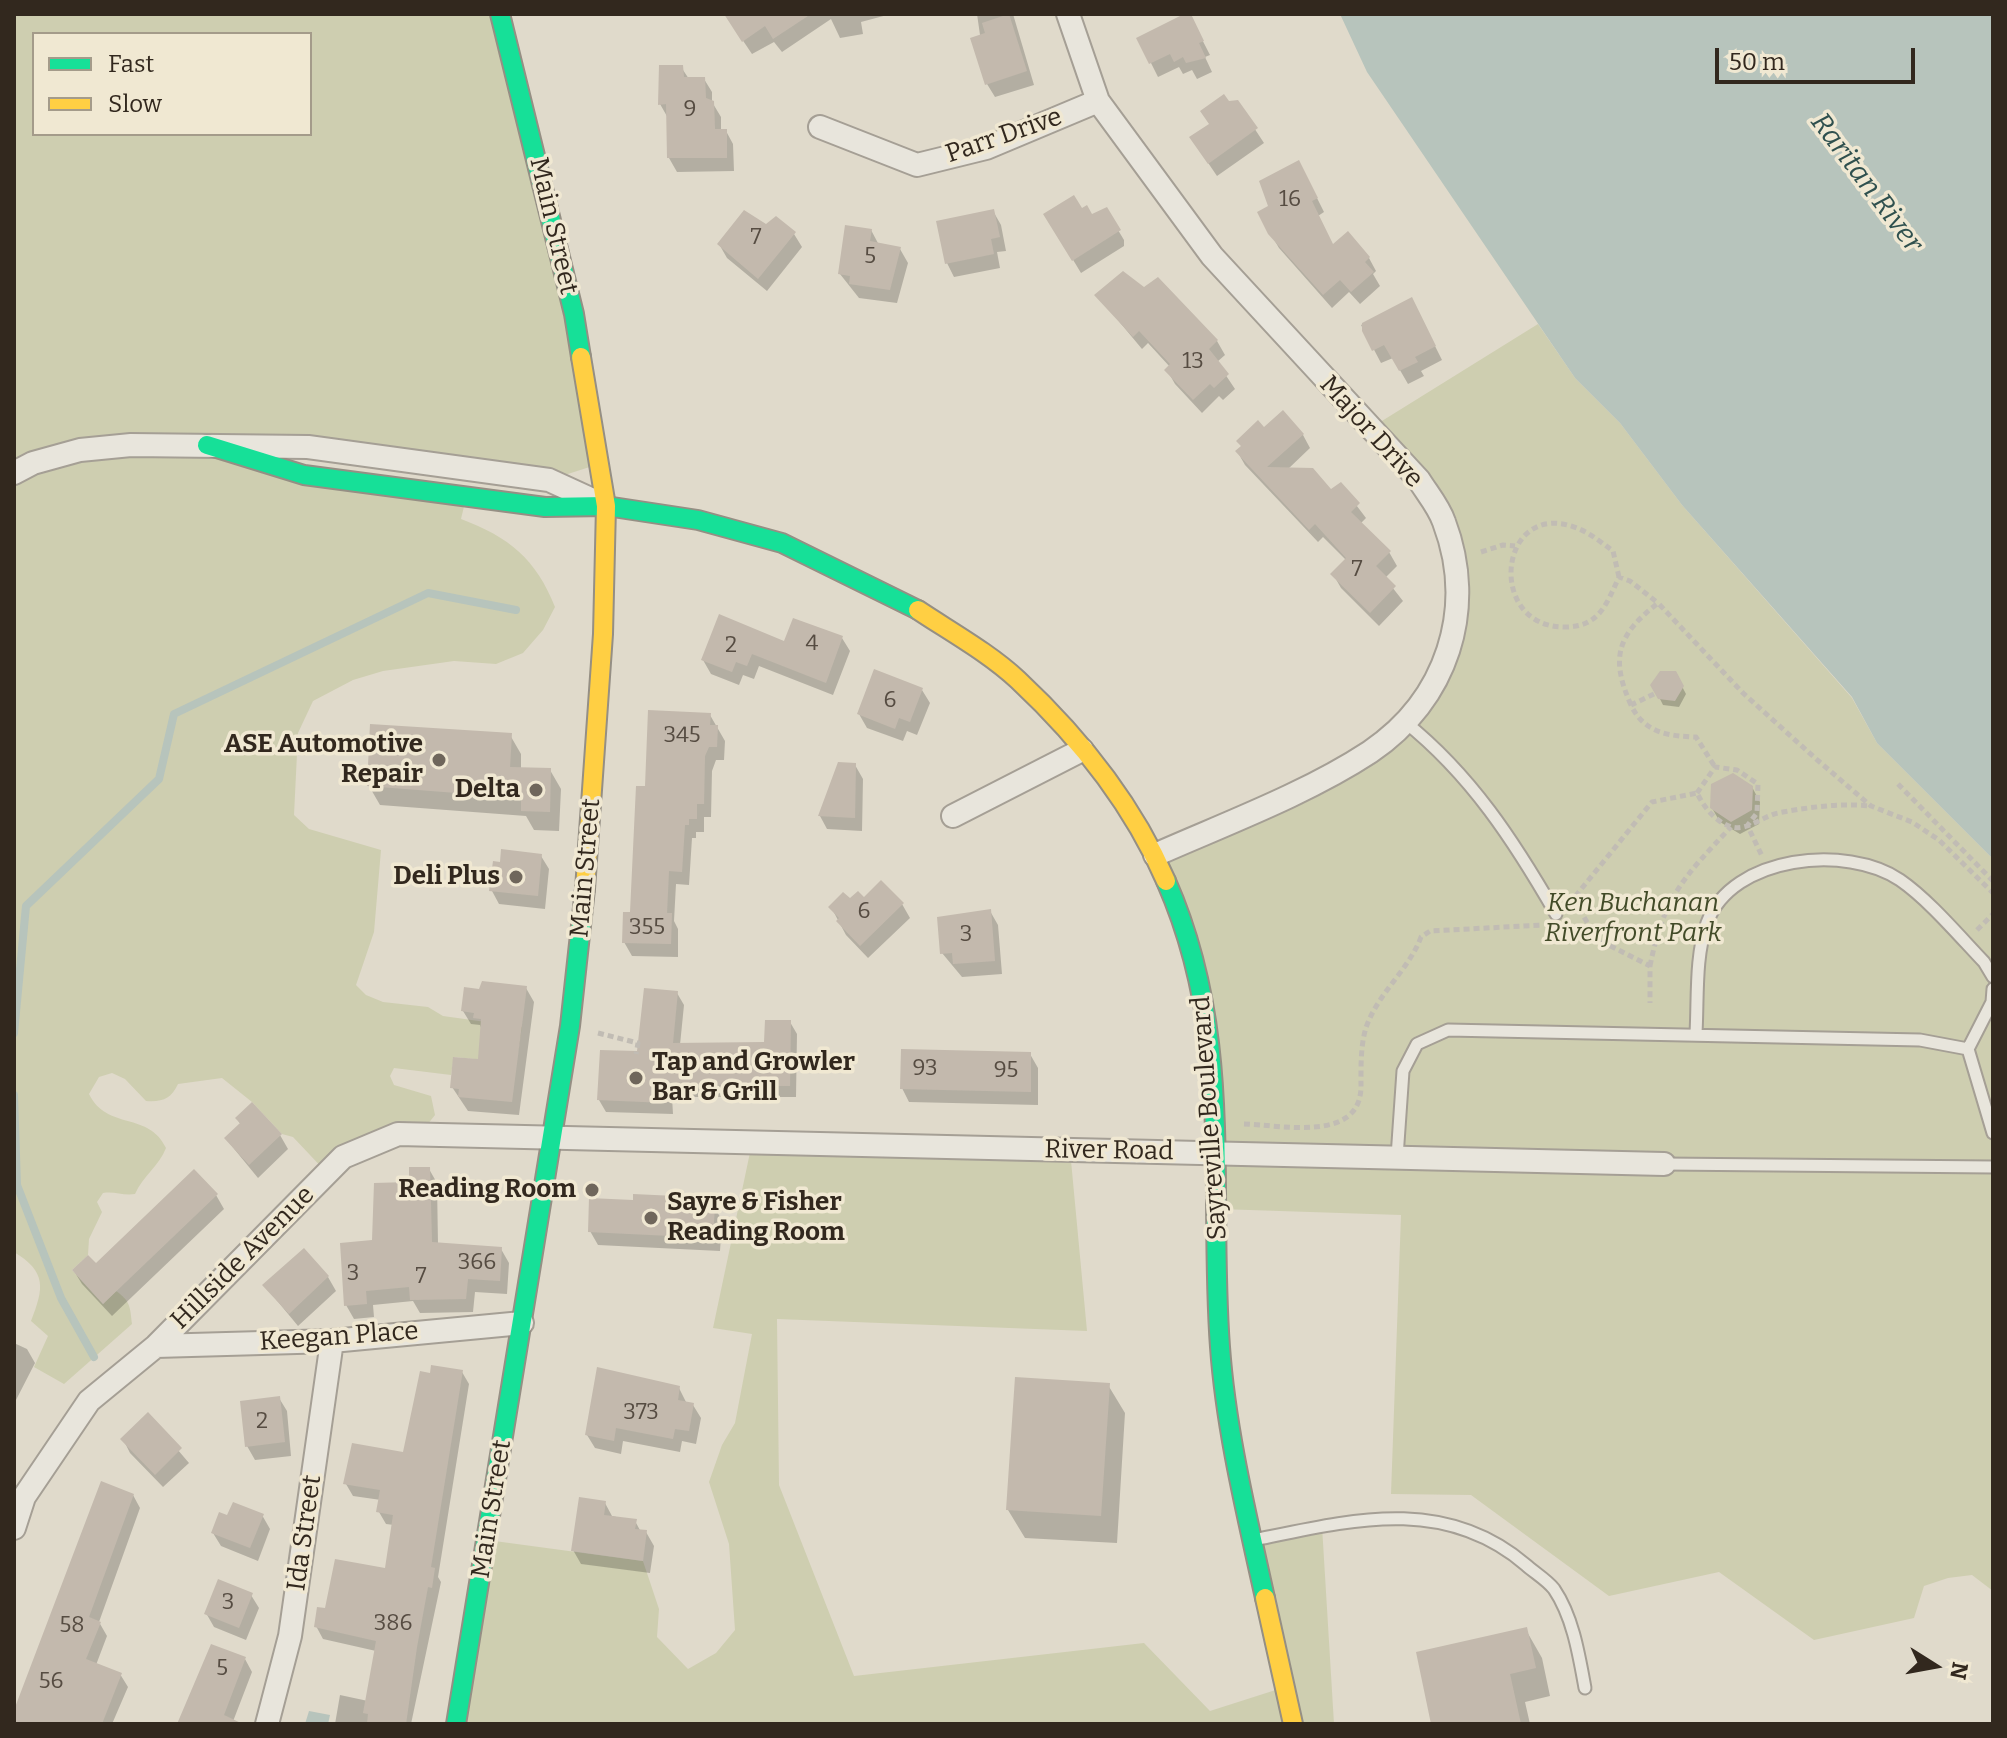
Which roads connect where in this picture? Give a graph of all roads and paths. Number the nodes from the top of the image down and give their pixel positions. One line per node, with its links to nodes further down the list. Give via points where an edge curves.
1 (500, 14): 6 (main road, Main Street, via 574,314)
2 (1068, 14): 3 (street, Major Drive)
3 (1098, 101): 4 (street, Parr Drive, via 986,148 917,165); 13 (street, Major Drive, via 1212,256 1419,480 1443,519 1456,563 1454,635 1444,668)
4 (820, 127)
5 (14, 473): 6 (street, via 80,450 131,445 308,447 549,480)
6 (606, 506): 14 (main road, Sayreville Boulevard, via 698,520 782,543 916,608 1017,679); 31 (main road, Main Street, via 589,854)
7 (1515, 546): 8 (path); 9 (path, via 1532,528 1558,523 1577,527 1613,551); 9 (path, via 1509,577 1517,602 1532,617 1556,627 1583,627 1595,618)
8 (1481, 552)
9 (1619, 577): 10 (path)
10 (1658, 603): 12 (path, via 1634,627 1616,663); 18 (path, via 1743,693)
11 (1654, 694): 12 (path)
12 (1631, 705): 15 (path, via 1639,722 1655,731 1696,737)
13 (1405, 722): 22 (street, Major Drive, via 1370,752); 26 (lane, via 1480,794)
14 (1082, 750): 19 (street); 22 (main road, Sayreville Boulevard, via 1128,805)
15 (1715, 767): 17 (path); 21 (path, via 1737,770 1758,784 1757,813)
16 (1898, 784): 23 (path)
17 (1697, 793): 20 (path, via 1706,811); 25 (path, via 1652,802)
18 (1871, 806): 21 (path, via 1774,814); 24 (path, via 1912,822 1939,840)
19 (953, 816)
20 (1731, 827): 21 (path); 27 (path, via 1678,884 1659,923)
21 (1747, 827)
22 (1155, 855): 38 (main road, Sayreville Boulevard, via 1187,928 1202,986)
23 (1993, 881)
24 (1993, 893)
25 (1574, 900): 26 (path); 27 (path, via 1597,939)
26 (1556, 914): 35 (path, via 1540,928 1430,931 1421,937 1368,1021 1361,1103 1349,1118 1335,1126)
27 (1650, 966): 30 (path)
28 (1993, 977): 32 (lane, via 1977,954 1901,881 1871,865 1796,862 1755,873 1707,921)
29 (1993, 989): 33 (lane, via 1992,1002)
30 (1650, 1003)
31 (570, 1026): 34 (path, via 638,1043); 37 (main road, Main Street)
32 (1696, 1033): 33 (lane, via 1920,1040); 39 (lane, via 1448,1030 1417,1044 1403,1071)
33 (1968, 1049): 36 (lane)
34 (636, 1054)
35 (1244, 1124)
36 (1993, 1133)
37 (554, 1138): 38 (street, River Road); 42 (main road, Main Street); 44 (street, Hillside Avenue, via 398,1134 343,1157)
38 (1218, 1153): 39 (street, River Road); 46 (main road, Sayreville Boulevard, via 1220,1348)
39 (1397, 1157): 40 (street, River Road)
40 (1664, 1164): 41 (lane)
41 (1993, 1167)
42 (522, 1323): 43 (street, Keegan Place); 49 (main road, Main Street)
43 (332, 1341): 44 (street, Keegan Place); 48 (street, Ida Street, via 290,1636)
44 (156, 1346): 45 (street, Hillside Avenue, via 89,1401 24,1497)
45 (14, 1528)
46 (1253, 1540): 47 (lane, via 1326,1525 1420,1518 1465,1528 1503,1545 1553,1589 1575,1637); 50 (main road, Sayreville Boulevard)
47 (1585, 1688)
48 (267, 1724)
49 (456, 1724)
50 (1293, 1724)

